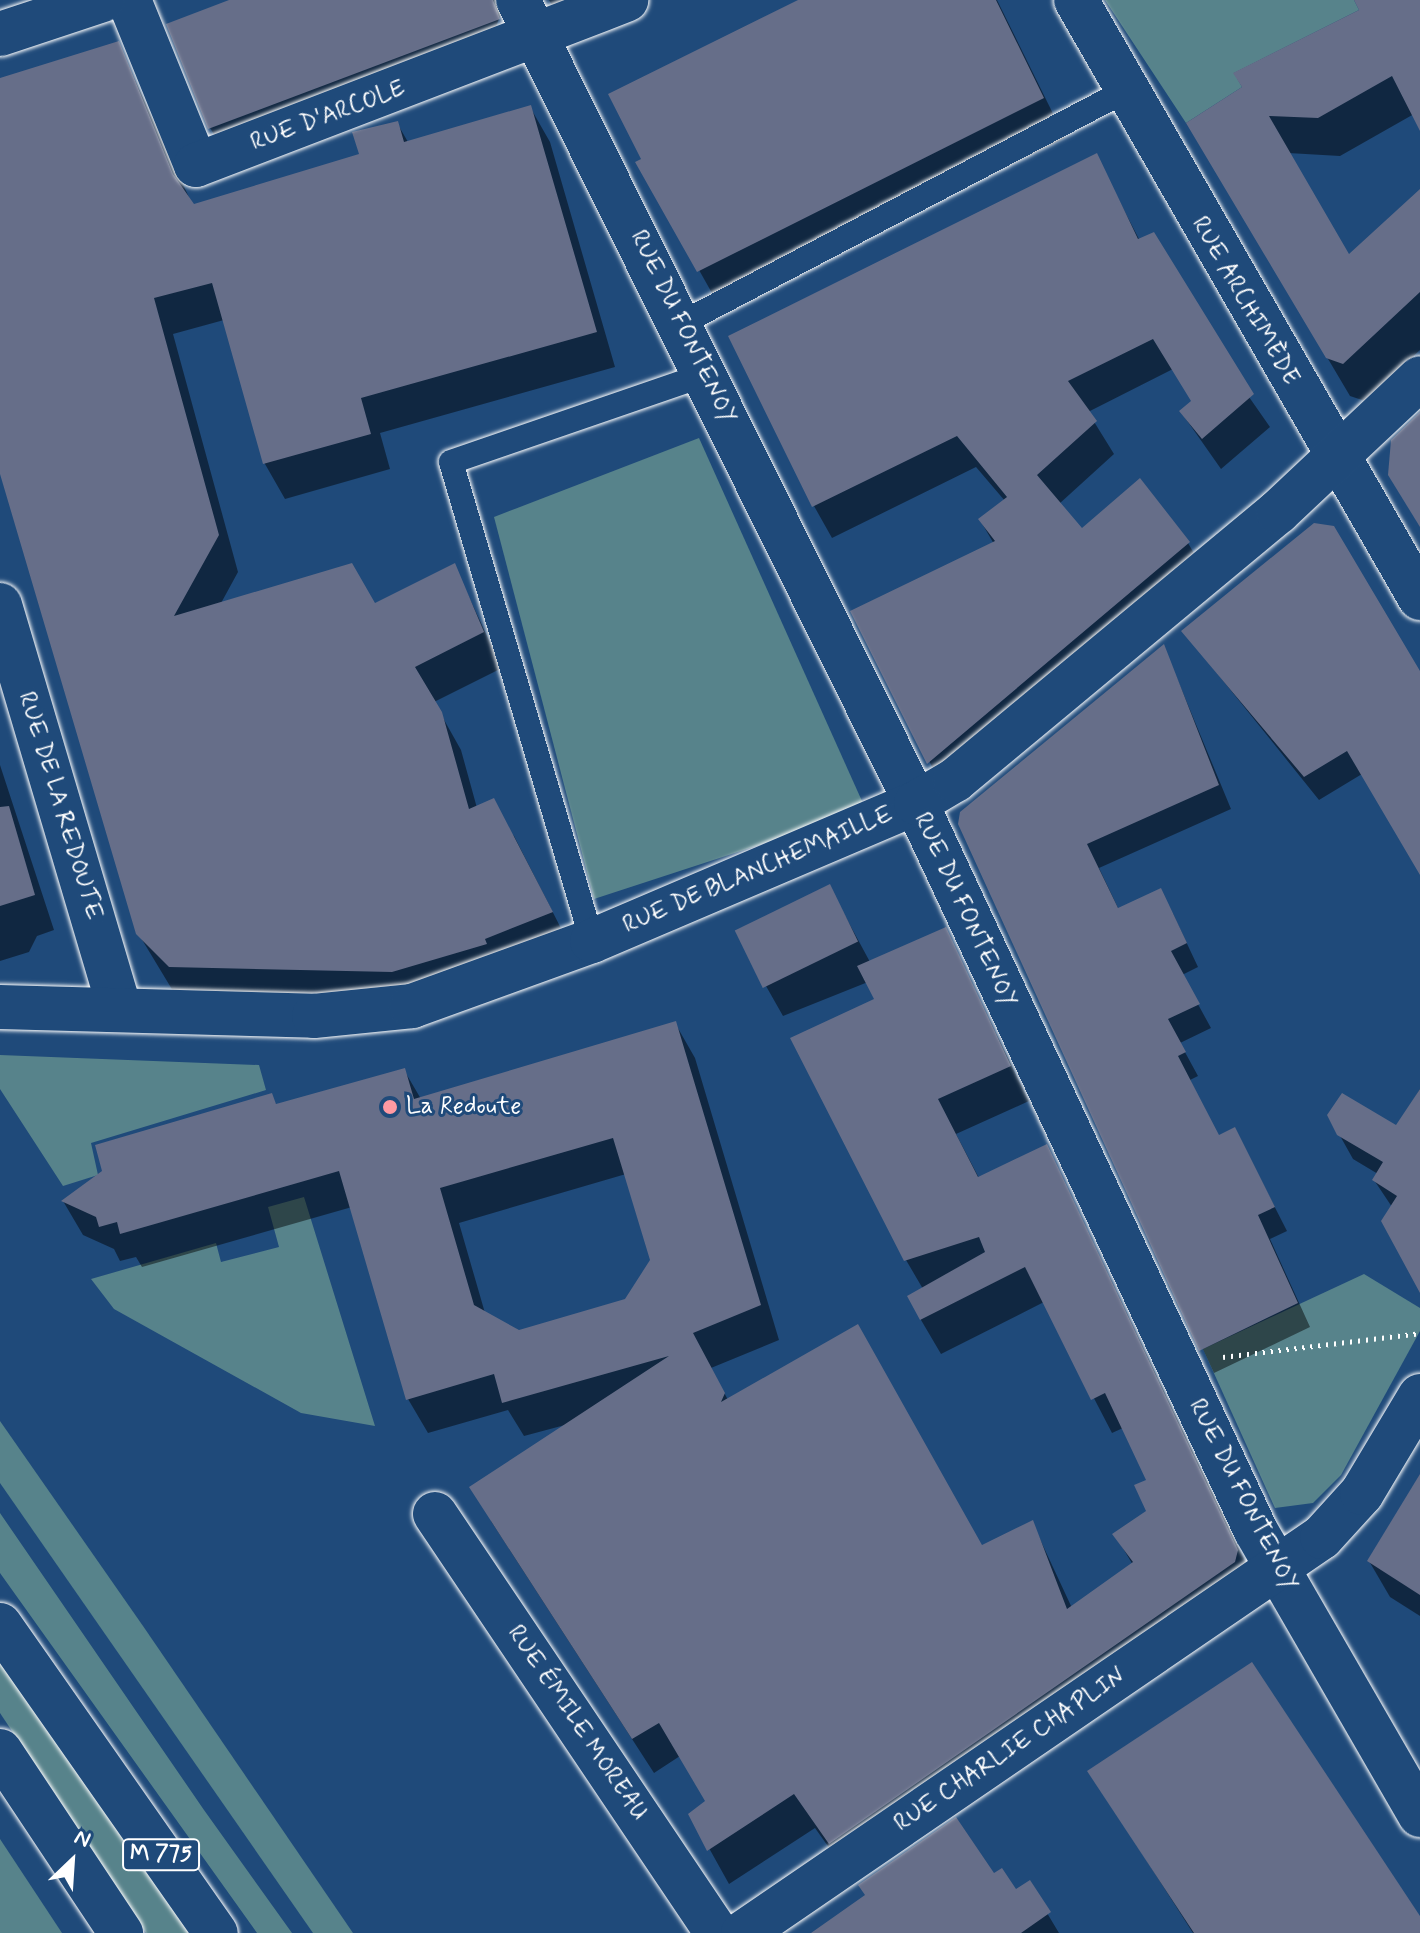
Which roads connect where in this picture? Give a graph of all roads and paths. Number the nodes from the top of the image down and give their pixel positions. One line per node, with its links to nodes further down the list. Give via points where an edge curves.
1 (103, 0): 6 (street)
2 (129, 0): 5 (street, RUE D'ARCOLE, via 196,165)
3 (626, 0): 5 (street, RUE D'ARCOLE)
4 (1076, 0): 7 (street, RUE ARCHIMÈDE)
5 (528, 19): 8 (street, RUE DU FONTENOY)
6 (0, 34)
7 (1125, 91): 8 (lane); 11 (street, RUE ARCHIMÈDE)
8 (682, 323): 9 (street, RUE DU FONTENOY)
9 (707, 374): 14 (street, RUE DU FONTENOY); 15 (lane, via 451,462)
10 (1420, 378): 11 (street, RUE DE BLANCHEMAILLE)
11 (1336, 460): 12 (street, RUE ARCHIMÈDE); 14 (street, RUE DE BLANCHEMAILLE, via 955,780)
12 (1420, 598)
13 (0, 605): 17 (street, RUE DE LA REDOUTE)
14 (916, 803): 15 (street, RUE DE BLANCHEMAILLE); 19 (street, RUE DU FONTENOY)
15 (592, 941): 17 (street, RUE DE BLANCHEMAILLE, via 441,997 367,1014)
16 (0, 1007): 17 (street, RUE DE BLANCHEMAILLE)
17 (119, 1007)
18 (1420, 1333): 19 (path, via 1211,1358)
19 (1181, 1370): 22 (street, RUE DU FONTENOY)
20 (1420, 1396): 22 (street, RUE CHARLIE CHAPLIN, via 1344,1516)
21 (435, 1514): 28 (street, RUE ÉMILE MOREAU)
22 (1277, 1568): 25 (street, RUE DU FONTENOY); 29 (street, RUE CHARLIE CHAPLIN)
23 (0, 1625): 27 (street, M 775)
24 (0, 1751): 26 (street, M 775)
25 (1420, 1815)
26 (121, 1933)
27 (216, 1933)
28 (717, 1933)
29 (743, 1933)

